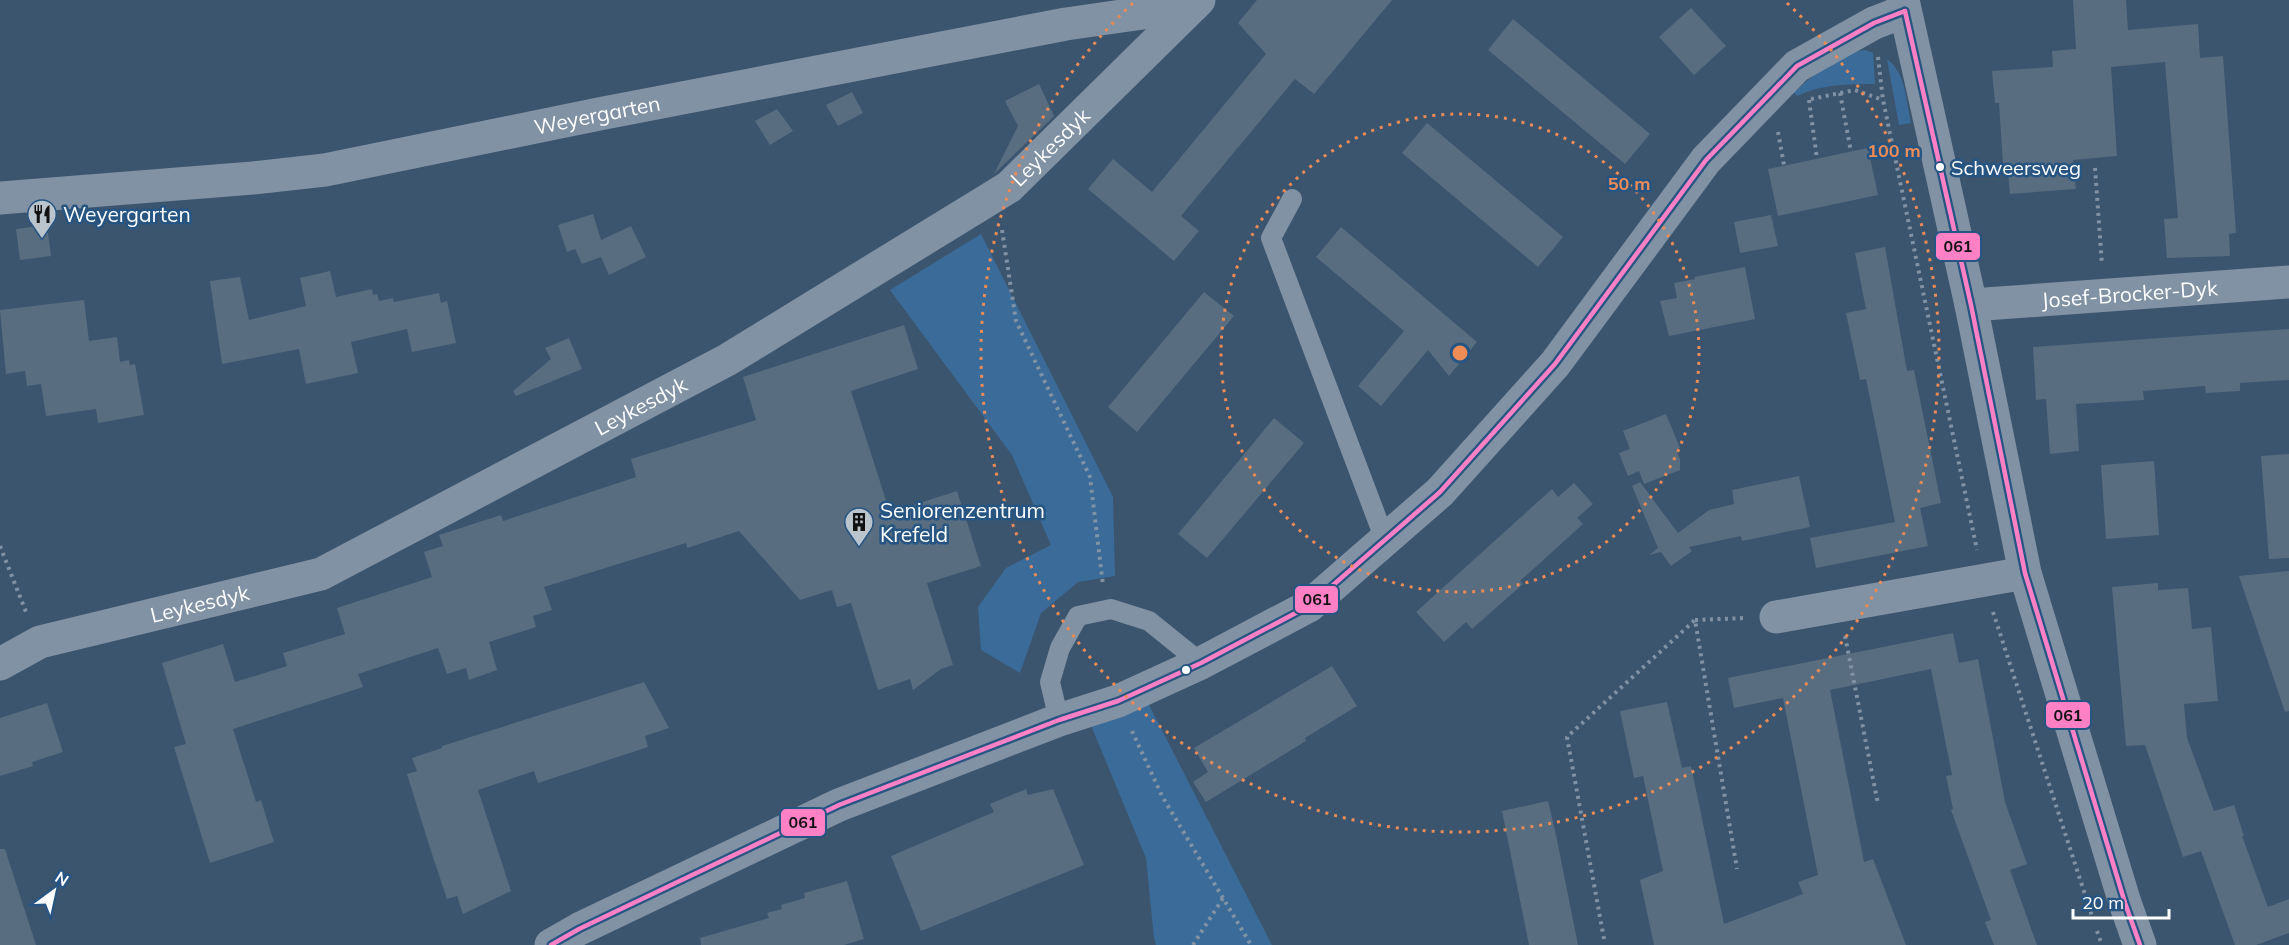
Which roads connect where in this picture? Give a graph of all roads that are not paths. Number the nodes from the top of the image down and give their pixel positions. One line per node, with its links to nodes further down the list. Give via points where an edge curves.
1 (1195, 3): 3 (street, Weyergarten, via 1066,24 325,170); 11 (street, Leykesdyk, via 1009,187 727,360 321,574 40,642)
2 (1904, 6): 6 (street); 7 (street, via 1797,66 1706,160 1555,364 1440,492)
3 (0, 198)
4 (1292, 199): 7 (lane, via 1271,238)
5 (2289, 282): 6 (street, Josef-Brocker-Dyk)
6 (1971, 305): 8 (street)
7 (1385, 540): 10 (street, via 1309,606)
8 (2025, 573): 9 (street); 14 (street)
9 (1776, 617)
10 (1201, 663): 12 (street, via 1118,701); 12 (lane, via 1149,621 1111,609 1078,615 1060,648 1050,682)
11 (0, 664)
12 (1059, 720): 13 (street, via 839,805)
13 (573, 940)
14 (2140, 945)

